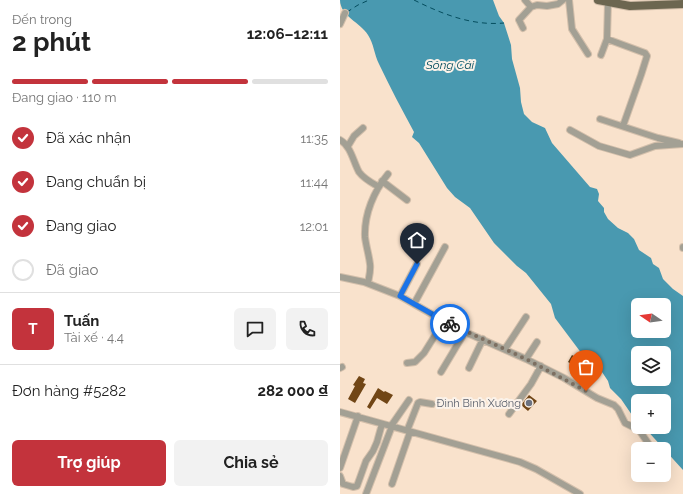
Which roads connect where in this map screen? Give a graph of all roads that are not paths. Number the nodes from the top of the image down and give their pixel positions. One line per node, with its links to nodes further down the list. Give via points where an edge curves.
1 (525, 0): 7 (street)
2 (563, 0): 7 (street, via 558,4)
3 (569, 0): 12 (street, via 572,31)
4 (598, 0): 5 (main road)
5 (608, 2): 6 (main road, via 630,6); 11 (street)
6 (683, 4)
7 (531, 7): 10 (street, via 519,20)
8 (345, 14): 9 (street)
9 (340, 24)
10 (523, 28)
11 (607, 39): 13 (street); 15 (street, via 647,56)
12 (588, 54)
13 (601, 55)
14 (600, 119): 15 (street)
15 (623, 126): 20 (street)
16 (362, 128): 18 (street)
17 (570, 130): 20 (street, via 599,146 630,155 655,146)
18 (352, 139): 19 (street, via 347,137); 21 (street)
19 (340, 140): 21 (street)
20 (683, 144)
21 (348, 146): 24 (street, via 359,171)
22 (388, 174): 23 (street)
23 (382, 181): 24 (street); 25 (street)
24 (379, 187): 29 (street, via 369,208 366,224 370,264)
25 (407, 200)
26 (445, 247): 31 (street)
27 (417, 264): 30 (street)
28 (340, 277): 29 (street)
29 (368, 283): 30 (street)
30 (400, 296): 31 (street)
31 (414, 304): 33 (street)
32 (526, 317): 37 (street)
33 (444, 321): 34 (street); 39 (street, via 424,353 415,362)
34 (465, 332): 35 (street); 42 (street)
35 (483, 339): 37 (street); 41 (street)
36 (537, 342): 38 (street)
37 (505, 349): 38 (street)
38 (526, 359): 40 (street)
39 (407, 363)
40 (541, 366): 46 (street); 51 (street, via 616,407 625,424 640,431)
41 (468, 368)
42 (441, 372)
43 (409, 400): 49 (street)
44 (432, 404): 50 (street, via 418,403)
45 (340, 412): 47 (street)
46 (509, 414)
47 (358, 416): 48 (street); 52 (street)
48 (382, 424): 49 (street); 54 (street, via 377,442 366,461 357,486 347,486 341,481)
49 (392, 426): 50 (street); 56 (street)
50 (409, 431): 55 (street); 57 (street, via 520,462)
51 (647, 442)
52 (342, 455): 53 (street)
53 (340, 468)
54 (340, 476)
55 (392, 484)
56 (366, 494)
57 (580, 494)

